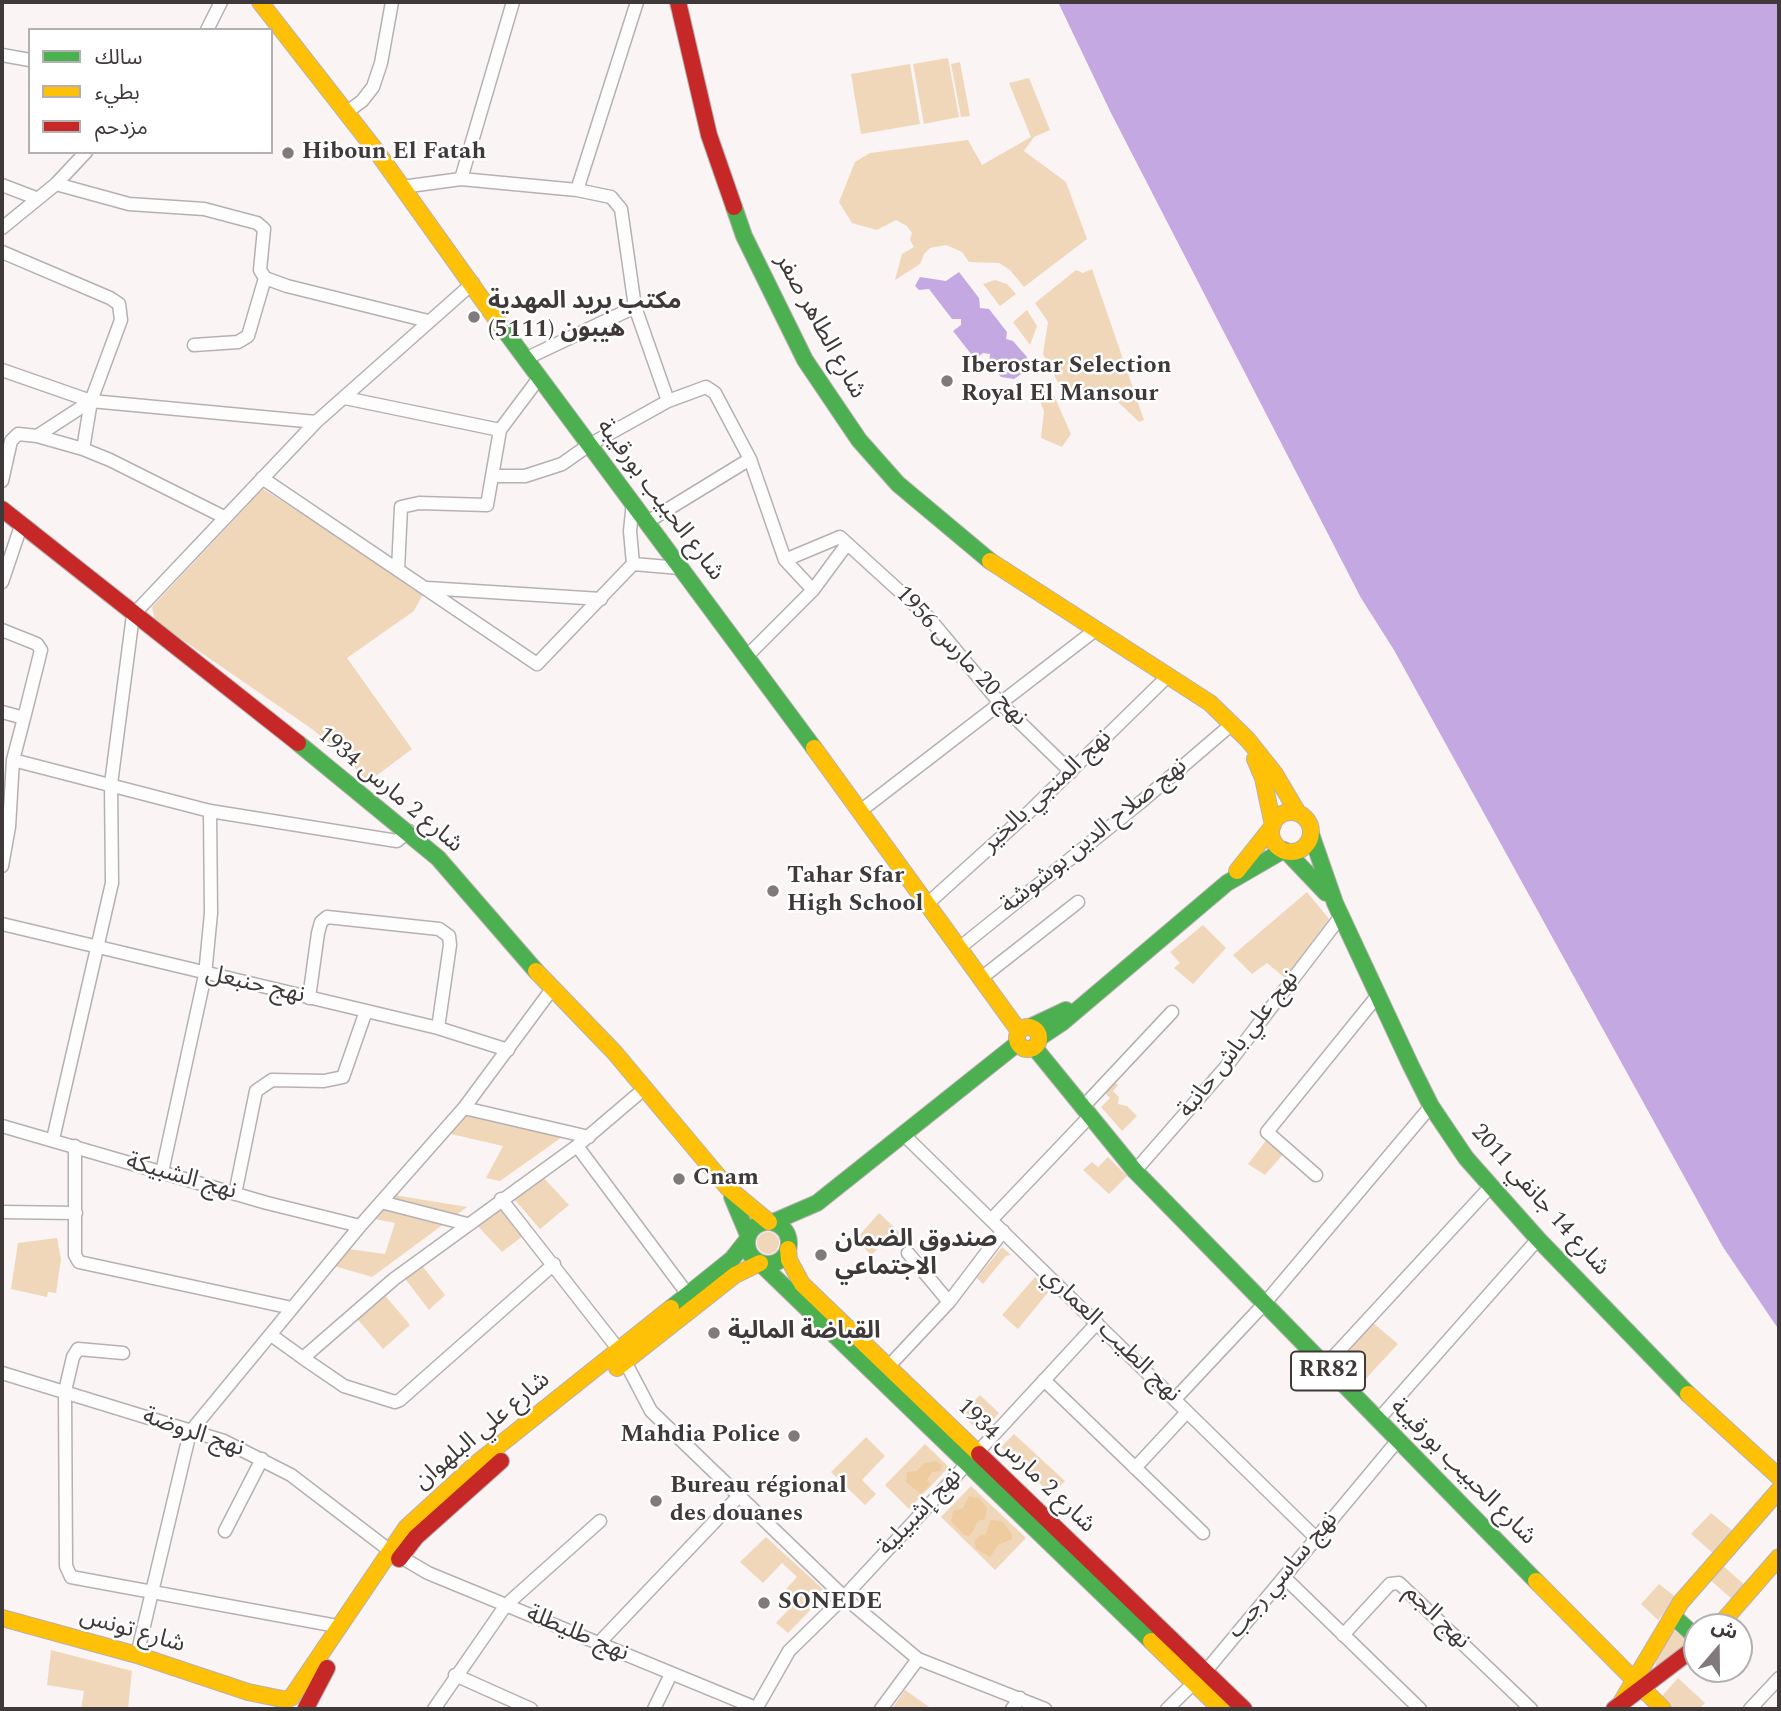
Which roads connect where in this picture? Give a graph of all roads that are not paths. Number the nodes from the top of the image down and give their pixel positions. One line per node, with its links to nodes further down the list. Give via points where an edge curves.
1 (221, 2): 7 (street)
2 (260, 2): 10 (main road, شارع الحبيب بورقيبة / RR82)
3 (391, 2): 10 (street, via 373,87)
4 (513, 2): 12 (street)
5 (636, 2): 16 (street)
6 (678, 2): 56 (main road, شارع الطاهر صفر, via 709,135 740,226 777,308 830,400 908,493 990,561)
7 (208, 28)
8 (2, 55): 9 (street)
9 (28, 60)
10 (347, 112): 15 (main road, شارع الحبيب بورقيبة / RR82)
11 (84, 154): 13 (street)
12 (461, 179): 15 (street); 16 (street)
13 (56, 184): 17 (street); 20 (street, via 129,204 204,209 257,223 264,229 260,270)
14 (2, 185): 17 (street)
15 (402, 187): 21 (main road, شارع الحبيب بورقيبة / RR82)
16 (576, 190): 22 (street, via 618,202)
17 (36, 198): 18 (street)
18 (2, 228)
19 (2, 252): 29 (street, via 119,304 121,320)
20 (265, 278): 23 (street); 24 (street, via 248,336 238,342)
21 (472, 283): 23 (street); 25 (main road, شارع الحبيب بورقيبة / RR82)
22 (635, 307): 25 (street); 30 (street)
23 (428, 321): 28 (street)
24 (194, 345)
25 (525, 359): 27 (main road, شارع الحبيب بورقيبة / RR82)
26 (2, 370): 29 (street)
27 (539, 378): 32 (street); 34 (main road, شارع الحبيب بورقيبة / RR82)
28 (345, 398): 31 (street); 32 (street)
29 (91, 401): 31 (street); 33 (street); 35 (street)
30 (668, 401): 34 (street); 36 (street, via 711,388)
31 (316, 422): 38 (street)
32 (500, 430): 37 (street)
33 (37, 436): 35 (street); 39 (street, via 19,434 11,441)
34 (589, 445): 37 (street, via 543,471); 40 (main road, شارع الحبيب بورقيبة / RR82)
35 (83, 449): 42 (street)
36 (750, 459): 43 (street); 46 (street)
37 (494, 476): 49 (street, via 490,500 482,508 419,503 401,507)
38 (262, 478): 42 (street); 49 (street)
39 (2, 481)
40 (634, 502): 43 (main road, شارع الحبيب بورقيبة / RR82); 47 (street, via 630,531)
41 (2, 509): 44 (main road, شارع 2 مارس 1934)
42 (224, 517): 54 (street)
43 (647, 522): 48 (main road, شارع الحبيب بورقيبة / RR82)
44 (21, 526): 50 (street); 54 (main road, شارع 2 مارس 1934)
45 (843, 541): 46 (street); 52 (street); 59 (street, نهج 20 مارس 1956, via 929,618)
46 (785, 560): 52 (street)
47 (633, 564): 48 (street); 53 (street)
48 (680, 568): 57 (main road, شارع الحبيب بورقيبة / RR82)
49 (398, 570): 51 (street)
50 (2, 582)
51 (427, 588): 53 (street); 53 (street, via 537,664)
52 (813, 590): 57 (street)
53 (601, 599)
54 (133, 615): 66 (street); 72 (main road, شارع 2 مارس 1934)
55 (2, 630): 61 (street, via 37,644 41,650)
56 (1094, 631): 58 (main road, شارع الطاهر صفر); 59 (street)
57 (747, 656): 68 (main road, شارع الحبيب بورقيبة / RR82)
58 (1168, 676): 62 (main road, شارع الطاهر صفر, via 1210,703); 65 (street, نهج المنجي بالخير)
59 (999, 702): 65 (street, نهج 20 مارس 1956); 68 (street)
60 (2, 712): 61 (street)
61 (24, 718): 64 (street)
62 (1232, 724): 63 (main road, شارع الطاهر صفر); 82 (street, نهج صلاح الدين بوشوشة)
63 (1248, 740): 69 (main road, شارع الطاهر صفر); 70 (main road, شارع الطاهر صفر, via 1263,778)
64 (13, 760): 66 (street); 71 (street)
65 (1071, 772): 78 (street, نهج المنجي بالخير)
66 (111, 784): 67 (street); 81 (street, via 112,883)
67 (210, 811): 72 (street, via 397,841); 83 (street, via 211,913)
68 (859, 811): 78 (main road, شارع الحبيب بورقيبة / RR82)
69 (1298, 813): 70 (main road, via 1283,814); 73 (main road, via 1310,824)
70 (1273, 826): 74 (main road, via 1273,838); 76 (main road)
71 (6, 827): 75 (street)
72 (409, 831): 85 (main road, شارع 2 مارس 1934)
73 (1311, 834): 74 (main road, via 1303,848); 79 (main road, شارع 14 جانفي 2011)
74 (1285, 850): 76 (main road); 79 (main road, شارع 14 جانفي 2011, via 1304,866)
75 (2, 866)
76 (1227, 883): 91 (main road, via 1084,1001)
77 (1078, 902): 84 (street)
78 (926, 905): 82 (main road, شارع الحبيب بورقيبة / RR82)
79 (1338, 910): 86 (main road, شارع 14 جانفي 2011); 103 (street, نهج علي باش حانبة, via 1225,1068)
80 (2, 924): 81 (street, نهج حنبعل)
81 (98, 947): 83 (street, نهج حنبعل); 100 (street)
82 (958, 949): 84 (main road, شارع الحبيب بورقيبة / RR82)
83 (205, 975): 87 (street, نهج حنبعل); 104 (street)
84 (980, 979): 91 (main road, شارع الحبيب بورقيبة / RR82)
85 (552, 989): 92 (street); 93 (main road, شارع 2 مارس 1934)
86 (1378, 995): 94 (main road, شارع 14 جانفي 2011); 105 (street, via 1267,1132)
87 (309, 998): 88 (street, نهج حنبعل); 90 (street, via 319,928 327,917 439,929 449,936 450,946)
88 (366, 1011): 90 (street, نهج حنبعل); 108 (street, via 343,1077 272,1080 256,1091)
89 (1172, 1012): 96 (street)
90 (438, 1028): 92 (street, نهج حنبعل)
91 (1028, 1037): 96 (main road, شارع الحبيب بورقيبة / RR82); 98 (main road)
92 (508, 1050): 95 (street)
93 (644, 1089): 99 (street); 107 (main road, شارع 2 مارس 1934)
94 (1431, 1106): 106 (main road, شارع 14 جانفي 2011); 127 (street)
95 (464, 1108): 99 (street); 110 (street)
96 (1086, 1112): 103 (main road, شارع الحبيب بورقيبة / RR82); 114 (street)
97 (2, 1126): 100 (street, نهج الشبيكة)
98 (903, 1134): 111 (main road); 114 (street, نهج الطيب العماري)
99 (589, 1137): 102 (street)
100 (53, 1139): 101 (street, نهج الشبيكة)
101 (75, 1146): 104 (street, نهج الشبيكة); 113 (street)
102 (577, 1146): 109 (street); 125 (street)
103 (1135, 1171): 127 (main road, شارع الحبيب بورقيبة / RR82)
104 (162, 1172): 108 (street, نهج الشبيكة)
105 (1316, 1175)
106 (1491, 1186): 120 (main road, شارع 14 جانفي 2011); 135 (street)
107 (728, 1188): 115 (main road, شارع 2 مارس 1934); 119 (main road, شارع 2 مارس 1934)
108 (234, 1194): 117 (street, نهج الشبيكة)
109 (501, 1199): 116 (street); 124 (street)
110 (381, 1202): 116 (street); 117 (street)
111 (817, 1203): 115 (main road); 121 (main road)
112 (2, 1212): 113 (street)
113 (76, 1213): 128 (street, via 75,1255 79,1262)
114 (991, 1220): 118 (street, نهج الطيب العماري)
115 (771, 1222): 119 (main road, via 756,1225); 121 (main road, via 784,1230)
116 (467, 1224): 133 (street, via 388,1284)
117 (360, 1226): 128 (street)
118 (1003, 1231): 126 (street); 129 (street, نهج الطيب العماري)
119 (747, 1238): 123 (main road, via 750,1254); 125 (main road, شارع علي البلهوان)
120 (1538, 1239): 141 (street); 147 (main road, شارع 14 جانفي 2011, via 1679,1386)
121 (788, 1245): 123 (main road, via 774,1263); 134 (main road, شارع 2 مارس 1934, via 789,1260 802,1284)
122 (908, 1253): 126 (street)
123 (760, 1262): 125 (main road, شارع علي البلهوان); 144 (main road, شارع 2 مارس 1934)
124 (554, 1264): 132 (street); 133 (street, via 395,1402 344,1386)
125 (692, 1300): 132 (main road, شارع علي البلهوان)
126 (949, 1302): 134 (street)
127 (1265, 1303): 135 (main road, شارع الحبيب بورقيبة / RR82); 139 (street)
128 (292, 1308): 130 (street)
129 (1097, 1323): 137 (street, نهج إشبيلية); 139 (street, نهج الطيب العماري)
130 (271, 1335): 133 (street); 142 (street)
131 (123, 1353): 138 (street, via 78,1349)
132 (622, 1356): 149 (street, via 651,1411); 154 (main road, شارع علي البلهوان, via 482,1468)
133 (303, 1359)
134 (888, 1367): 144 (main road, شارع 2 مارس 1934)
135 (1324, 1367): 141 (main road, شارع الحبيب بورقيبة / RR82)
136 (2, 1373): 138 (street, نهج الروضة)
137 (1044, 1380): 144 (street, نهج إشبيلية); 146 (street)
138 (65, 1391): 142 (street, نهج الروضة); 157 (street, via 67,1571 77,1580)
139 (1175, 1399): 140 (street, نهج الطيب العماري)
140 (1187, 1412): 146 (street); 153 (street, نهج الطيب العماري)
141 (1378, 1420): 143 (main road, شارع الحبيب بورقيبة / RR82)
142 (190, 1432): 145 (street, نهج الروضة, via 223,1441); 157 (street)
143 (1398, 1440): 153 (street, نهج ساسي رجب); 174 (main road, شارع الحبيب بورقيبة / RR82)
144 (971, 1458): 158 (street, نهج إشبيلية); 172 (main road, شارع 2 مارس 1934)
145 (262, 1460): 151 (street); 154 (street, نهج الروضة, via 291,1475)
146 (1135, 1468): 152 (street)
147 (1779, 1478)
148 (1779, 1490): 161 (main road)
149 (738, 1497): 158 (street); 166 (street)
150 (600, 1521): 159 (street)
151 (225, 1531)
152 (1203, 1533)
153 (1317, 1538): 156 (street, نهج ساسي رجب)
154 (395, 1553): 159 (street, نهج طليطلة, via 428,1573); 164 (main road, شارع علي البلهوان); 178 (main road, شارع علي البلهوان)
155 (1779, 1557): 160 (main road)
156 (1284, 1577): 165 (street); 172 (street, نهج ساسي رجب)
157 (152, 1592): 164 (street); 167 (street)
158 (844, 1597): 169 (street); 182 (street, نهج إشبيلية, via 789,1651)
159 (506, 1605): 166 (street, نهج طليطلة); 171 (street)
160 (1730, 1613)
161 (1673, 1616): 163 (main road); 174 (main road)
162 (2, 1618): 167 (main road, شارع تونس)
163 (1683, 1625)
164 (337, 1626): 176 (main road, شارع علي البلهوان)
165 (1343, 1635): 189 (street); 190 (street, نهج الجم, via 1390,1584 1399,1583)
166 (599, 1643): 170 (street, نهج طليطلة)
167 (136, 1655): 176 (main road, شارع تونس)
168 (1683, 1656): 174 (main road)
169 (918, 1659): 175 (street); 183 (street)
170 (671, 1674): 181 (street); 182 (street, نهج طليطلة)
171 (455, 1675): 179 (street); 180 (street)
172 (1199, 1677): 186 (street, نهج ساسي رجب); 187 (main road, شارع 2 مارس 1934); 188 (main road, شارع 2 مارس 1934)
173 (1779, 1678): 192 (street)
174 (1640, 1685): 177 (main road); 191 (main road, شارع الحبيب بورقيبة / RR82)
175 (1020, 1698): 184 (street); 185 (street)
176 (283, 1704): 178 (main road, via 300,1700)
177 (1618, 1705)
178 (306, 1708)
179 (433, 1709)
180 (531, 1709)
181 (654, 1709)
182 (756, 1709)
183 (881, 1709)
184 (1012, 1709)
185 (1045, 1709)
186 (1167, 1709)
187 (1221, 1709)
188 (1244, 1709)
189 (1420, 1709)
190 (1531, 1709)
191 (1663, 1709)
192 (1750, 1709)

